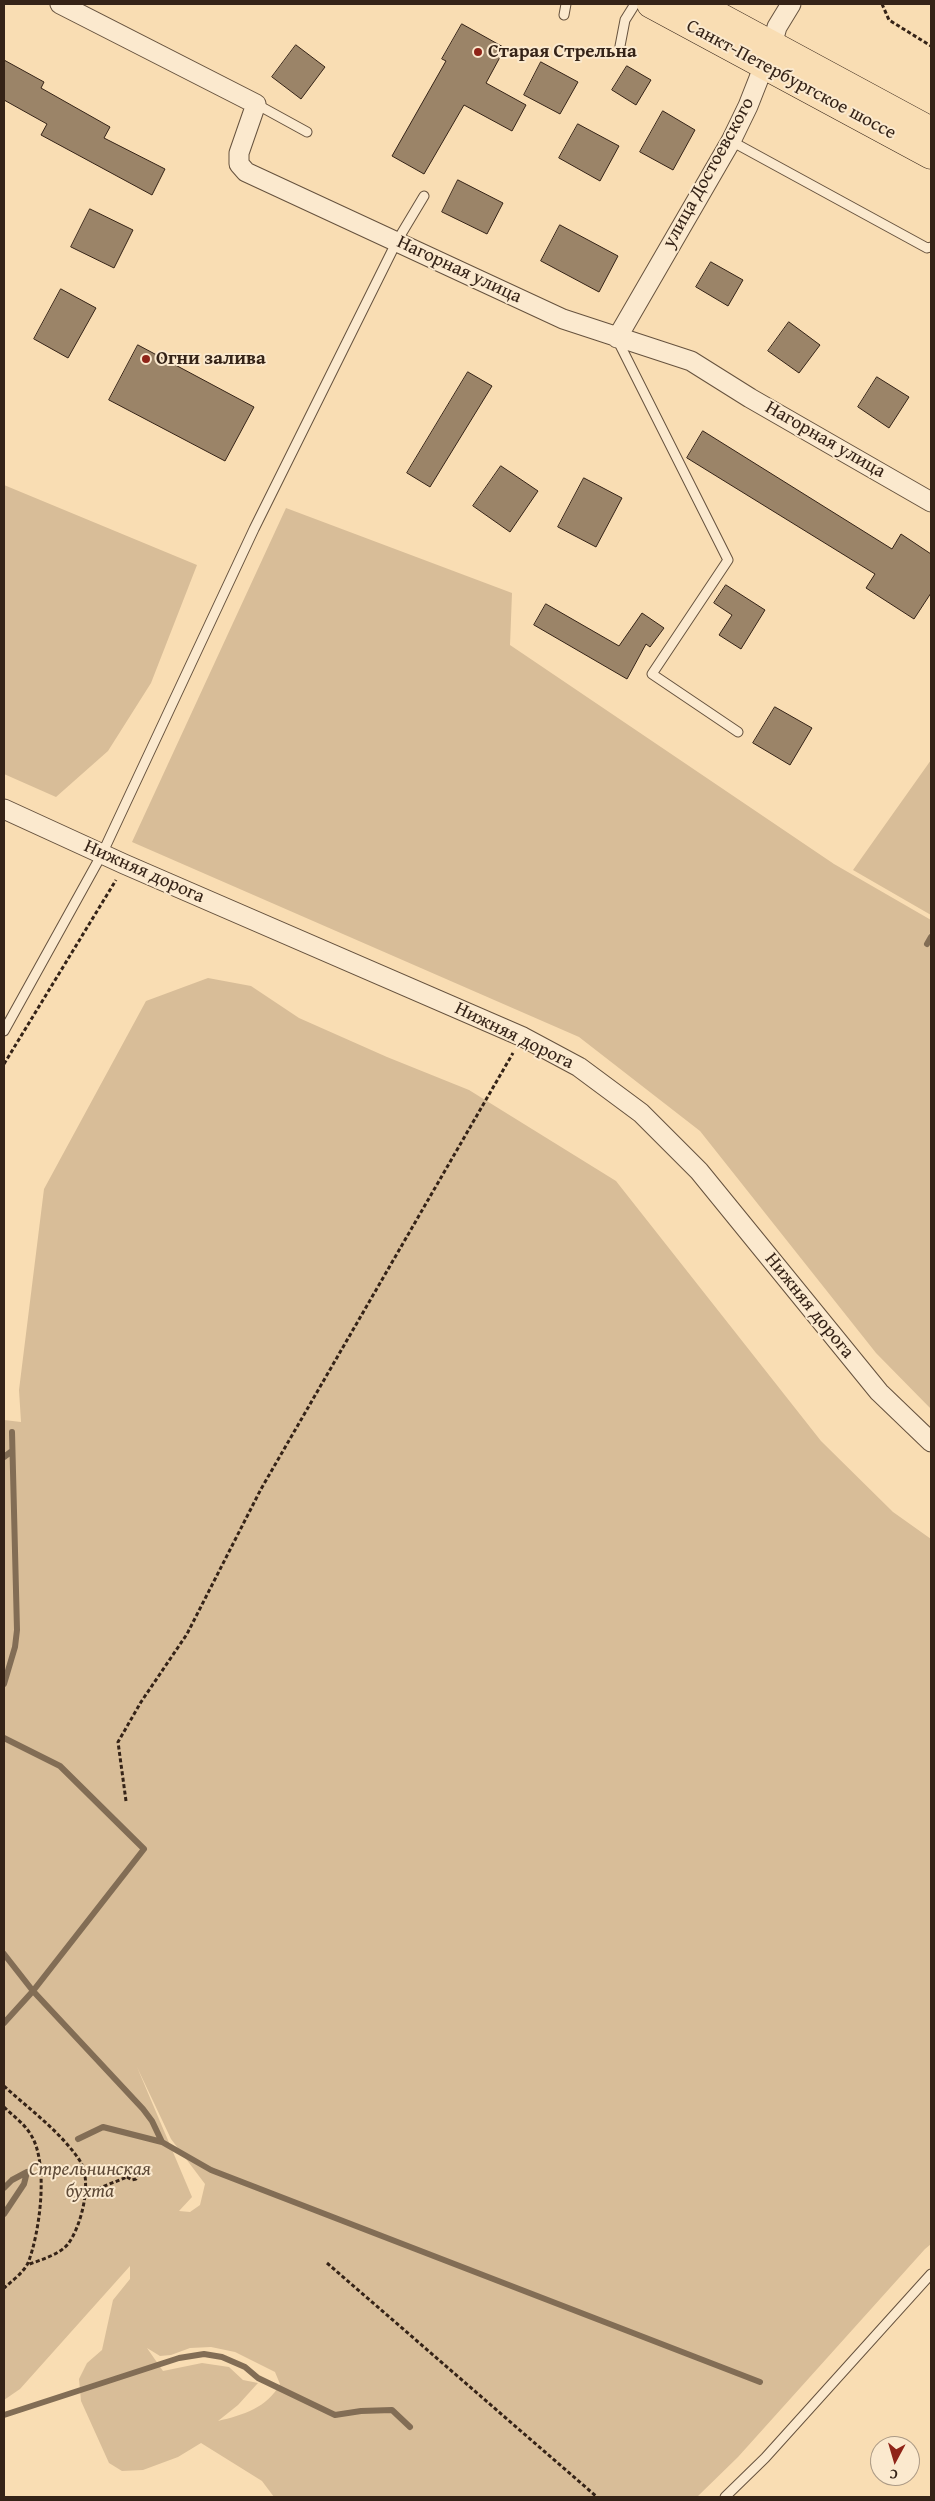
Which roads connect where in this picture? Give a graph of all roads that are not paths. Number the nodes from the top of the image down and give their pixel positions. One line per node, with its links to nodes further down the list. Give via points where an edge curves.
1 (60, 4): 10 (street)
2 (566, 4): 7 (lane)
3 (635, 4): 8 (lane, via 625,20)
4 (651, 4): 9 (main road, Санкт-Петербургское шоссе)
5 (696, 4): 9 (main road, Санкт-Петербургское шоссе)
6 (791, 4): 9 (street, улица Достоевского, via 776,27)
7 (564, 15)
8 (620, 46)
9 (768, 55): 11 (main road, Санкт-Петербургское шоссе); 13 (street, улица Достоевского); 14 (main road, Санкт-Петербургское шоссе)
10 (256, 104): 12 (lane); 16 (street, Нагорная улица, via 239,153 239,164 246,172)
11 (931, 131)
12 (307, 132)
13 (731, 141): 17 (lane, via 927,248); 18 (street, улица Достоевского)
14 (931, 156)
15 (424, 196): 16 (lane)
16 (397, 241): 18 (street, Нагорная улица, via 563,320); 22 (lane, via 254,529)
17 (931, 247)
18 (617, 338): 19 (street, Нагорная улица, via 691,361); 20 (lane, via 728,560 652,674)
19 (931, 502)
20 (738, 732)
21 (4, 809): 22 (street, Нижняя дорога)
22 (102, 854): 23 (lane); 24 (street, Нижняя дорога, via 523,1037 578,1067 641,1114 699,1171 879,1392)
23 (4, 1031)
24 (931, 1442)
25 (931, 2274): 26 (lane)
26 (726, 2497)

